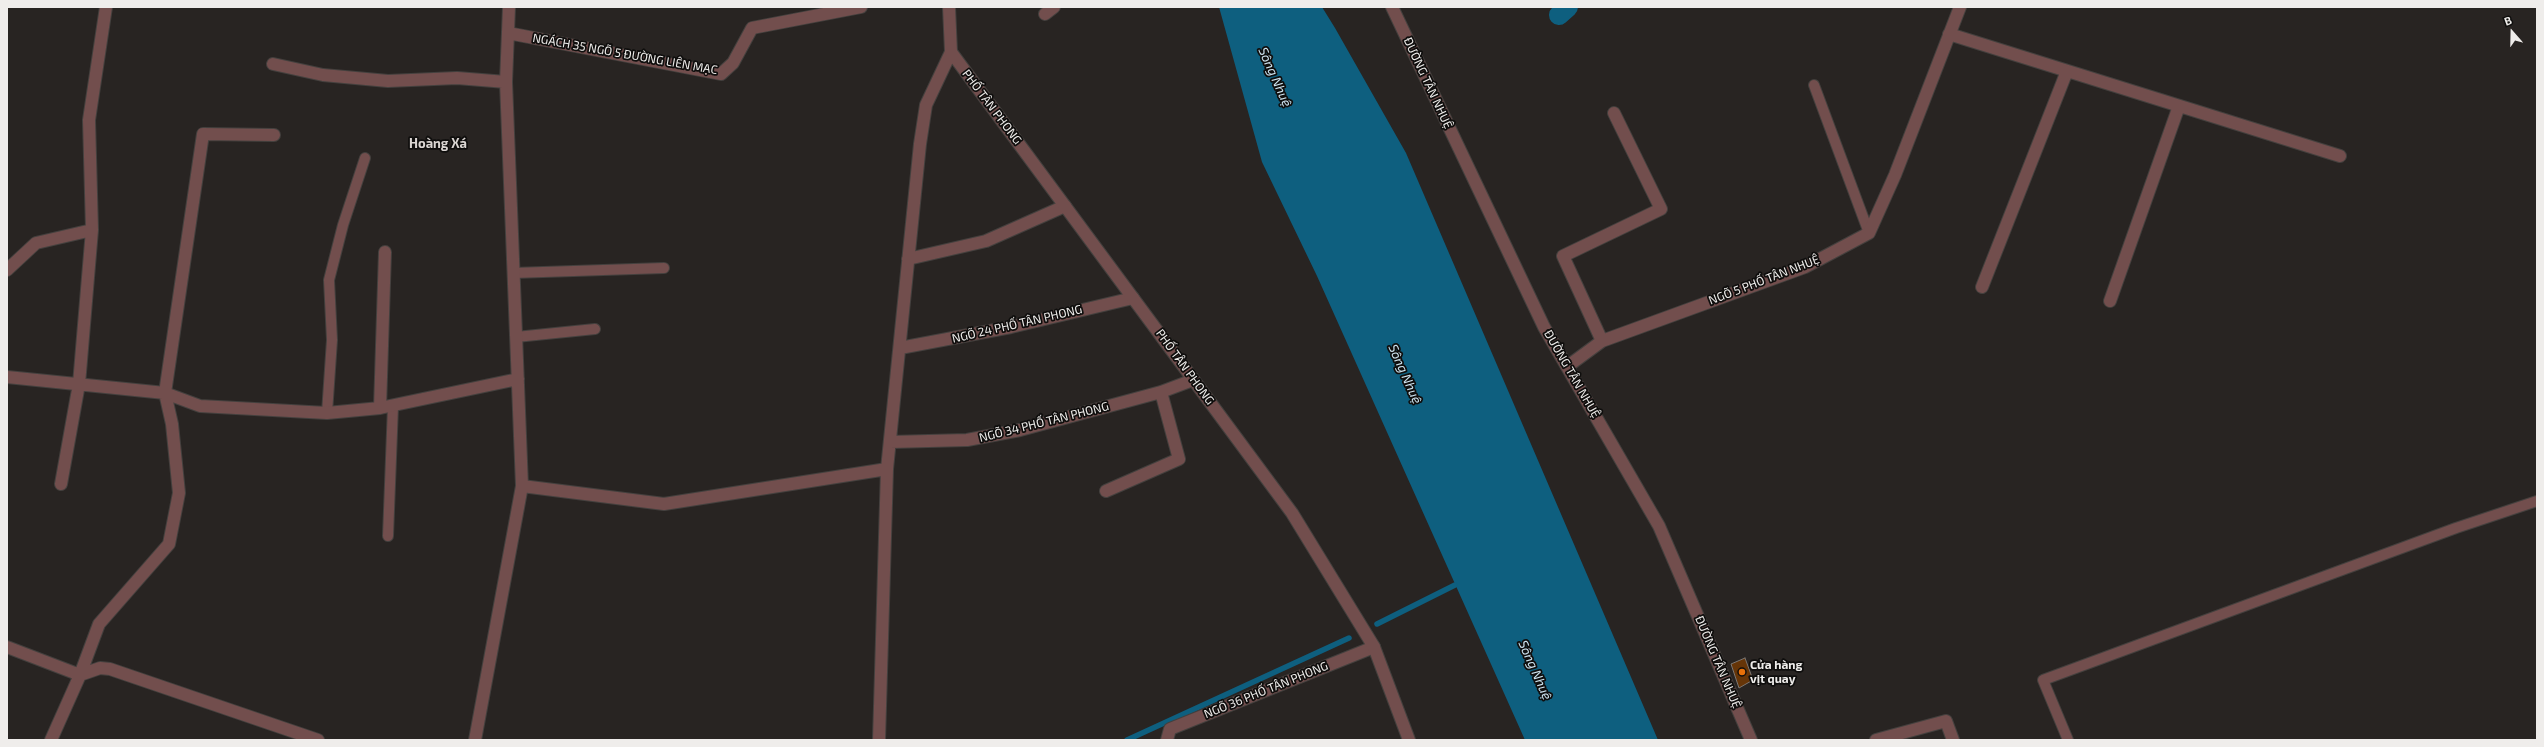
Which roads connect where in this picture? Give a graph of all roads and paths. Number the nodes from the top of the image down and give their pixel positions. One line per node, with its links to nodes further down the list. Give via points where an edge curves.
1 (106, 7): 20 (street, via 89,120)
2 (509, 7): 7 (street)
3 (861, 7): 7 (street, NGÁCH 35 NGÕ 5 ĐƯỜNG LIÊN MẠC, via 752,28 733,63 721,74)
4 (949, 7): 9 (street)
5 (1392, 7): 34 (street, ĐƯỜNG TÂN NHUỆ, via 1544,327)
6 (1960, 7): 8 (street)
7 (508, 33): 12 (street)
8 (1949, 34): 11 (street); 21 (street, via 1895,175)
9 (951, 52): 19 (street, PHỐ TÂN PHONG); 23 (street, via 926,105)
10 (273, 64): 12 (street, via 324,75 388,81 457,78)
11 (2067, 71): 14 (street); 27 (street)
12 (506, 82): 26 (street)
13 (1814, 85): 21 (lane)
14 (2179, 106): 17 (street); 29 (street)
15 (1614, 113): 32 (street, via 1661,209 1563,256)
16 (274, 135): 39 (street, via 203,134)
17 (2340, 156)
18 (365, 158): 43 (lane, via 343,225 329,280 332,340)
19 (1065, 206): 23 (street, via 986,241); 28 (street, PHỐ TÂN PHONG)
20 (92, 230): 25 (street, via 36,243); 38 (street)
21 (1869, 233): 32 (street, NGÕ 5 PHỐ TÂN NHUỆ, via 1805,267)
22 (385, 252): 42 (street)
23 (908, 259): 33 (street)
24 (664, 268): 26 (lane)
25 (7, 270)
26 (513, 273): 31 (street)
27 (1982, 287)
28 (1134, 298): 33 (street, NGÕ 24 PHỐ TÂN PHONG, via 1012,327); 37 (street, PHỐ TÂN PHONG)
29 (2110, 301)
30 (595, 329): 31 (lane)
31 (516, 338): 36 (street)
32 (1602, 341): 34 (street, NGÕ 5 PHỐ TÂN NHUỆ)
33 (900, 348): 44 (street)
34 (1568, 366): 60 (street, ĐƯỜNG TÂN NHUỆ, via 1659,526)
35 (7, 377): 38 (street)
36 (518, 379): 41 (street); 47 (street)
37 (1194, 380): 40 (street, NGÕ 34 PHỐ TÂN PHONG); 52 (street, PHỐ TÂN PHONG, via 1292,513)
38 (79, 384): 39 (street); 46 (street)
39 (165, 392): 43 (street, via 200,406); 53 (street, via 172,424 179,493 169,544 99,624)
40 (1161, 392): 44 (street, NGÕ 34 PHỐ TÂN PHONG, via 1020,430 967,440); 48 (street, via 1179,459)
41 (392, 406): 42 (street); 50 (lane)
42 (380, 408): 43 (street)
43 (326, 412)
44 (890, 442): 45 (street)
45 (887, 469): 47 (street, via 664,504); 57 (street)
46 (61, 484)
47 (522, 486): 56 (street)
48 (1106, 491)
49 (2537, 501): 63 (lane, via 2456,528 2043,680)
50 (388, 536)
51 (7, 647): 53 (street)
52 (1374, 647): 58 (street, NGÕ 36 PHỐ TÂN PHONG, via 1170,729); 59 (street, PHỐ TÂN PHONG)
53 (80, 675): 54 (street); 55 (street, via 100,668 110,669)
54 (51, 740)
55 (318, 740)
56 (475, 740)
57 (879, 740)
58 (1167, 740)
59 (1408, 740)
60 (1751, 740)
61 (1876, 740): 62 (street, via 1946,721)
62 (1953, 740)
63 (2068, 740)

